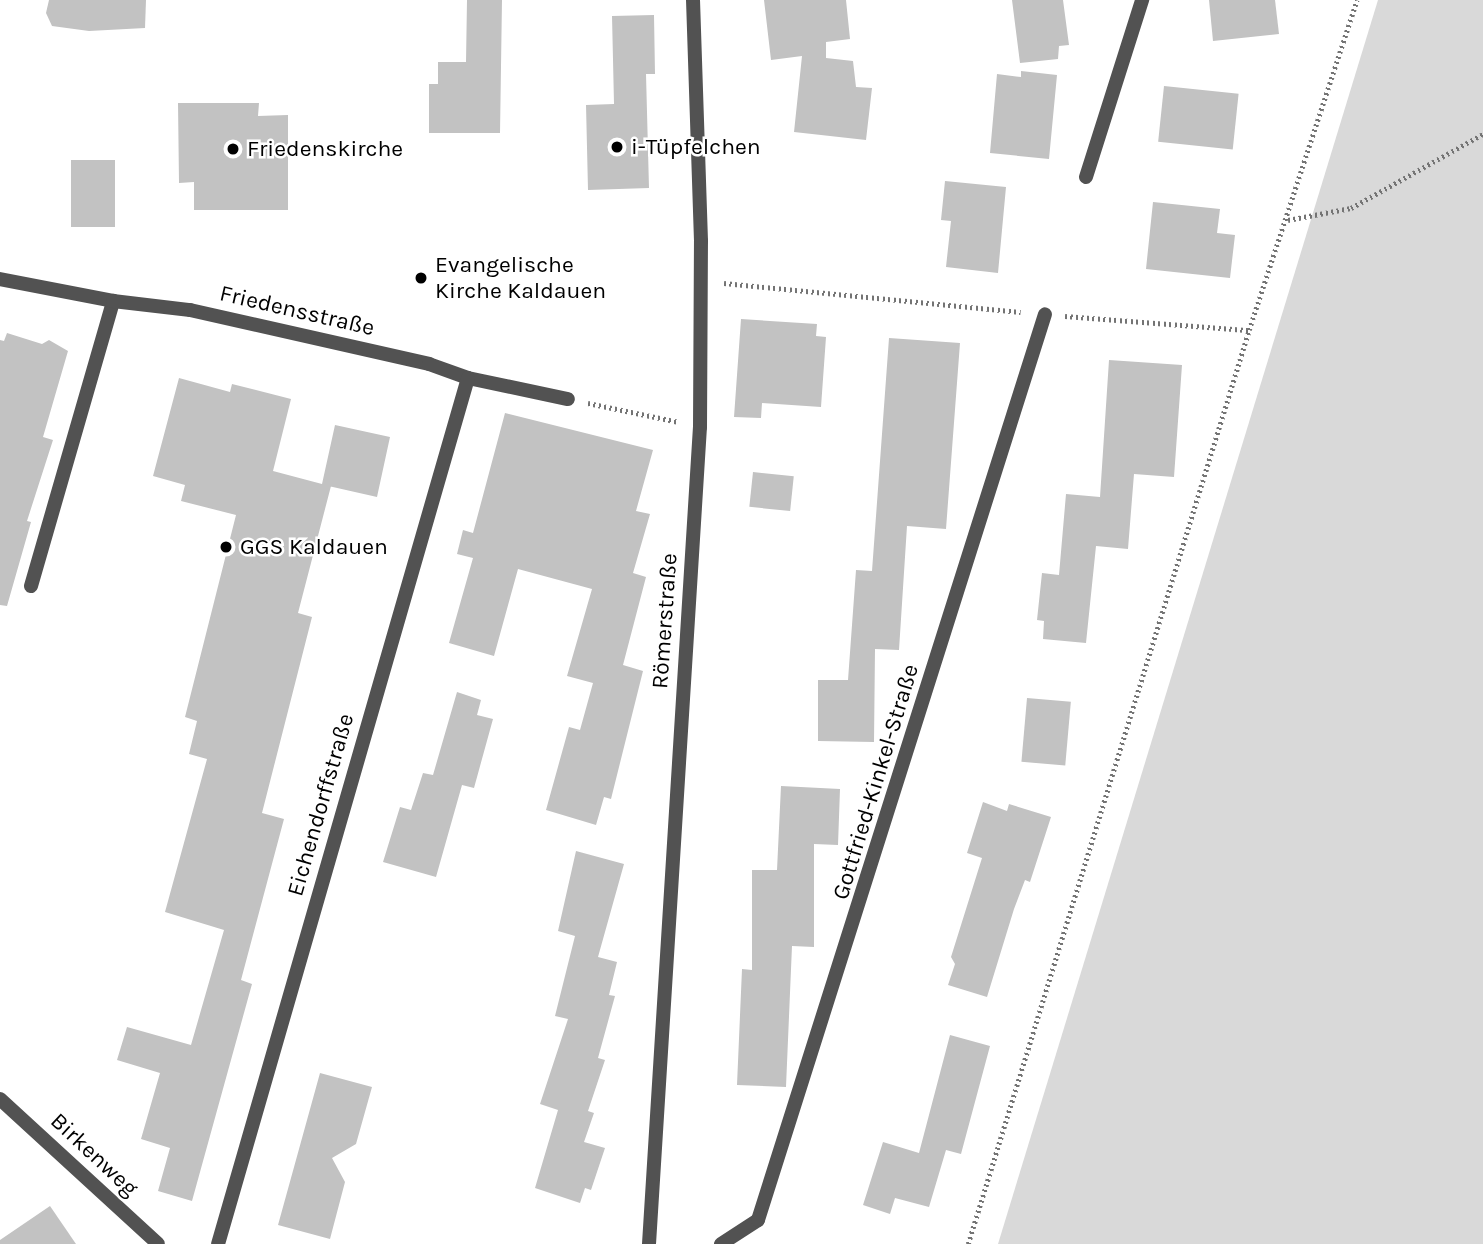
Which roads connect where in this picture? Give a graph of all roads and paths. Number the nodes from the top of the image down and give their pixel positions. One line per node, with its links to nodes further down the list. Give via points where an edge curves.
1 (693, 0): 19 (street, Römerstraße, via 701,241 700,427)
2 (1142, 0): 5 (street)
3 (1357, 0): 6 (path)
4 (1483, 134): 6 (path, via 1351,208)
5 (1086, 177)
6 (1288, 220): 11 (path)
7 (0, 279): 9 (street, Friedensstraße)
8 (724, 283): 10 (path)
9 (113, 302): 12 (street, Friedensstraße, via 190,310 429,364); 15 (street)
10 (1045, 314): 11 (path); 20 (street, Gottfried-Kinkel-Straße, via 758,1220)
11 (1249, 330): 21 (path)
12 (468, 379): 13 (street, Friedensstraße); 18 (street, Eichendorffstraße)
13 (568, 399): 14 (path)
14 (658, 418)
15 (31, 586)
16 (0, 1099): 17 (street, Birkenweg)
17 (158, 1244)
18 (218, 1244)
19 (649, 1244)
20 (721, 1244)
21 (968, 1244)

